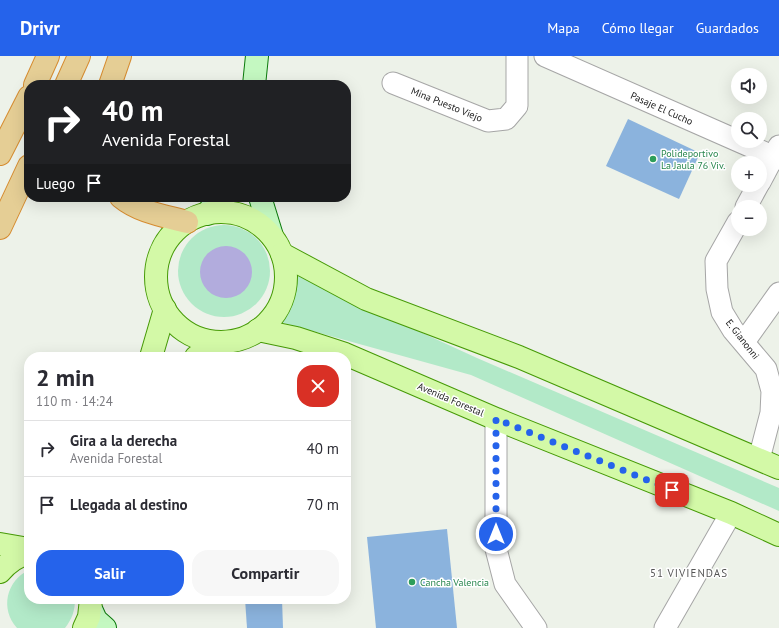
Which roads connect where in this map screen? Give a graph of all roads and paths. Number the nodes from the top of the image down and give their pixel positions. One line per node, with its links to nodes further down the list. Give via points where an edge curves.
1 (48, 56): 7 (highway)
2 (79, 56): 8 (highway)
3 (120, 56): 9 (highway)
4 (258, 56): 10 (main road)
5 (517, 56): 11 (street, Mina Puesto Viejo, via 517,106 506,119 488,121)
6 (545, 56): 14 (street, Pasaje El Cucho)
7 (37, 80)
8 (68, 80)
9 (112, 80)
10 (255, 80)
11 (393, 83)
12 (24, 107): 13 (highway)
13 (1, 151)
14 (777, 154): 15 (street)
15 (767, 170)
16 (24, 177): 21 (highway)
17 (127, 202): 20 (highway)
18 (262, 202): 23 (main road)
19 (213, 205): 20 (main road); 23 (main road, via 214,212 236,213 256,222)
20 (187, 222): 26 (main road, via 176,229 164,246 157,267 158,288)
21 (0, 228)
22 (731, 234): 29 (street, E. Gianonni, via 716,261 717,289 722,312)
23 (272, 236): 24 (main road)
24 (282, 254): 27 (main road, via 286,275 283,297 273,316); 35 (main road, via 366,299 519,357)
25 (779, 293): 29 (street)
26 (165, 308): 28 (main road, via 178,325 196,337); 30 (main road)
27 (258, 330): 28 (main road, via 239,340); 32 (main road, Avenida Forestal, via 296,338)
28 (217, 342): 31 (main road)
29 (744, 342): 35 (street, E. Gianonni, via 766,369 772,391 771,413)
30 (152, 352)
31 (203, 352)
32 (339, 352)
33 (351, 357): 34 (main road, Avenida Forestal)
34 (496, 419): 37 (main road, Avenida Forestal); 45 (street, via 496,549 505,584)
35 (759, 459): 36 (main road)
36 (779, 468)
37 (731, 513): 38 (main road, Avenida Forestal); 46 (street)
38 (779, 535)
39 (0, 544): 40 (main road)
40 (24, 548)
41 (24, 554): 42 (main road, via 6,564)
42 (0, 572)
43 (89, 612): 44 (main road)
44 (105, 628)
45 (536, 628)
46 (665, 628)

